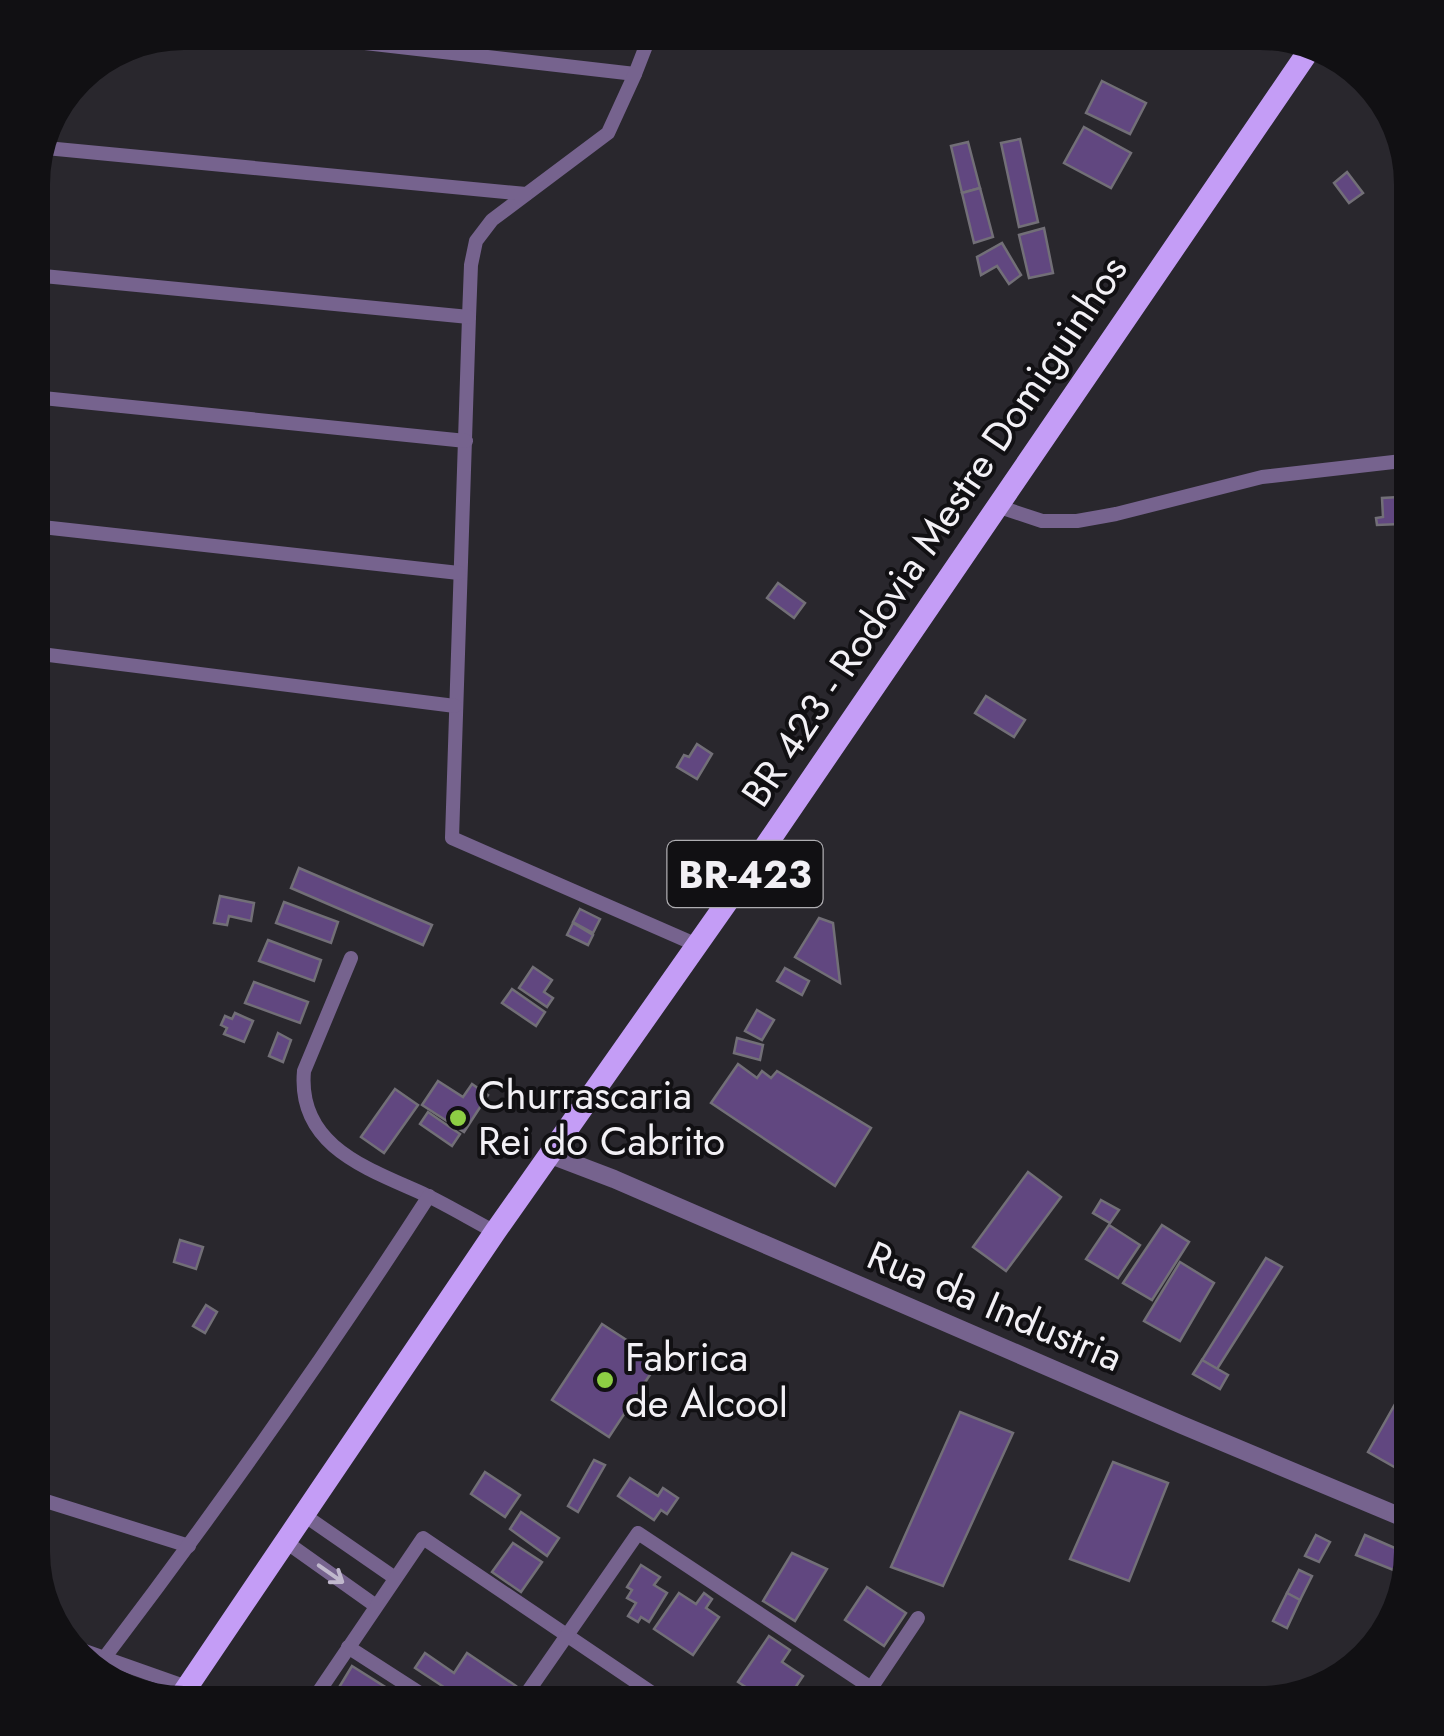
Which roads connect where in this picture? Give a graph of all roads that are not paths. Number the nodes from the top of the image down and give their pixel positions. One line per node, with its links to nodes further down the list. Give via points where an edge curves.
1 (431, 50): 4 (street)
2 (644, 50): 4 (street)
3 (1304, 58): 12 (main road, BR 423 - Rodovia Mestre Domiguinhos / BR-423)
4 (635, 74): 6 (street, via 608,134)
5 (55, 149): 6 (street)
6 (526, 194): 8 (street, via 476,241)
7 (50, 277): 8 (street)
8 (469, 317): 10 (street)
9 (50, 400): 10 (street)
10 (466, 441): 14 (street)
11 (1394, 462): 12 (street, via 1262,477 1076,522 1042,521)
12 (997, 506): 17 (main road, BR 423 - Rodovia Mestre Domiguinhos / BR-423)
13 (50, 528): 14 (street)
14 (459, 573): 16 (street)
15 (50, 655): 16 (street)
16 (456, 706): 17 (street, via 452,838)
17 (697, 945): 19 (main road, BR 423 - Rodovia Mestre Domiguinhos / BR-423)
18 (351, 958): 20 (street, via 304,1071 304,1100 336,1149 366,1170)
19 (551, 1155): 21 (main road, BR 423 - Rodovia Mestre Domiguinhos / BR-423); 23 (street, Rua da Industria)
20 (429, 1196): 21 (street); 26 (street)
21 (496, 1232): 24 (main road, BR 423 - Rodovia Mestre Domiguinhos / BR-423)
22 (50, 1502): 26 (street)
23 (1394, 1512)
24 (304, 1515): 25 (main road, BR 423 - Rodovia Mestre Domiguinhos / BR-423); 27 (street)
25 (286, 1542): 28 (street, one-way to 28); 35 (main road, BR 423 - Rodovia Mestre Domiguinhos / BR-423)
26 (189, 1546): 33 (street)
27 (395, 1578): 28 (street); 30 (street, via 423,1538)
28 (376, 1606): 31 (street)
29 (918, 1618): 41 (street)
30 (566, 1635): 38 (street); 39 (street); 40 (street, via 638,1532)
31 (348, 1647): 36 (street); 37 (street)
32 (98, 1655): 33 (street)
33 (106, 1657): 34 (street)
34 (160, 1683)
35 (187, 1686)
36 (322, 1686)
37 (408, 1686)
38 (532, 1686)
39 (641, 1686)
40 (868, 1686)
41 (872, 1686)

